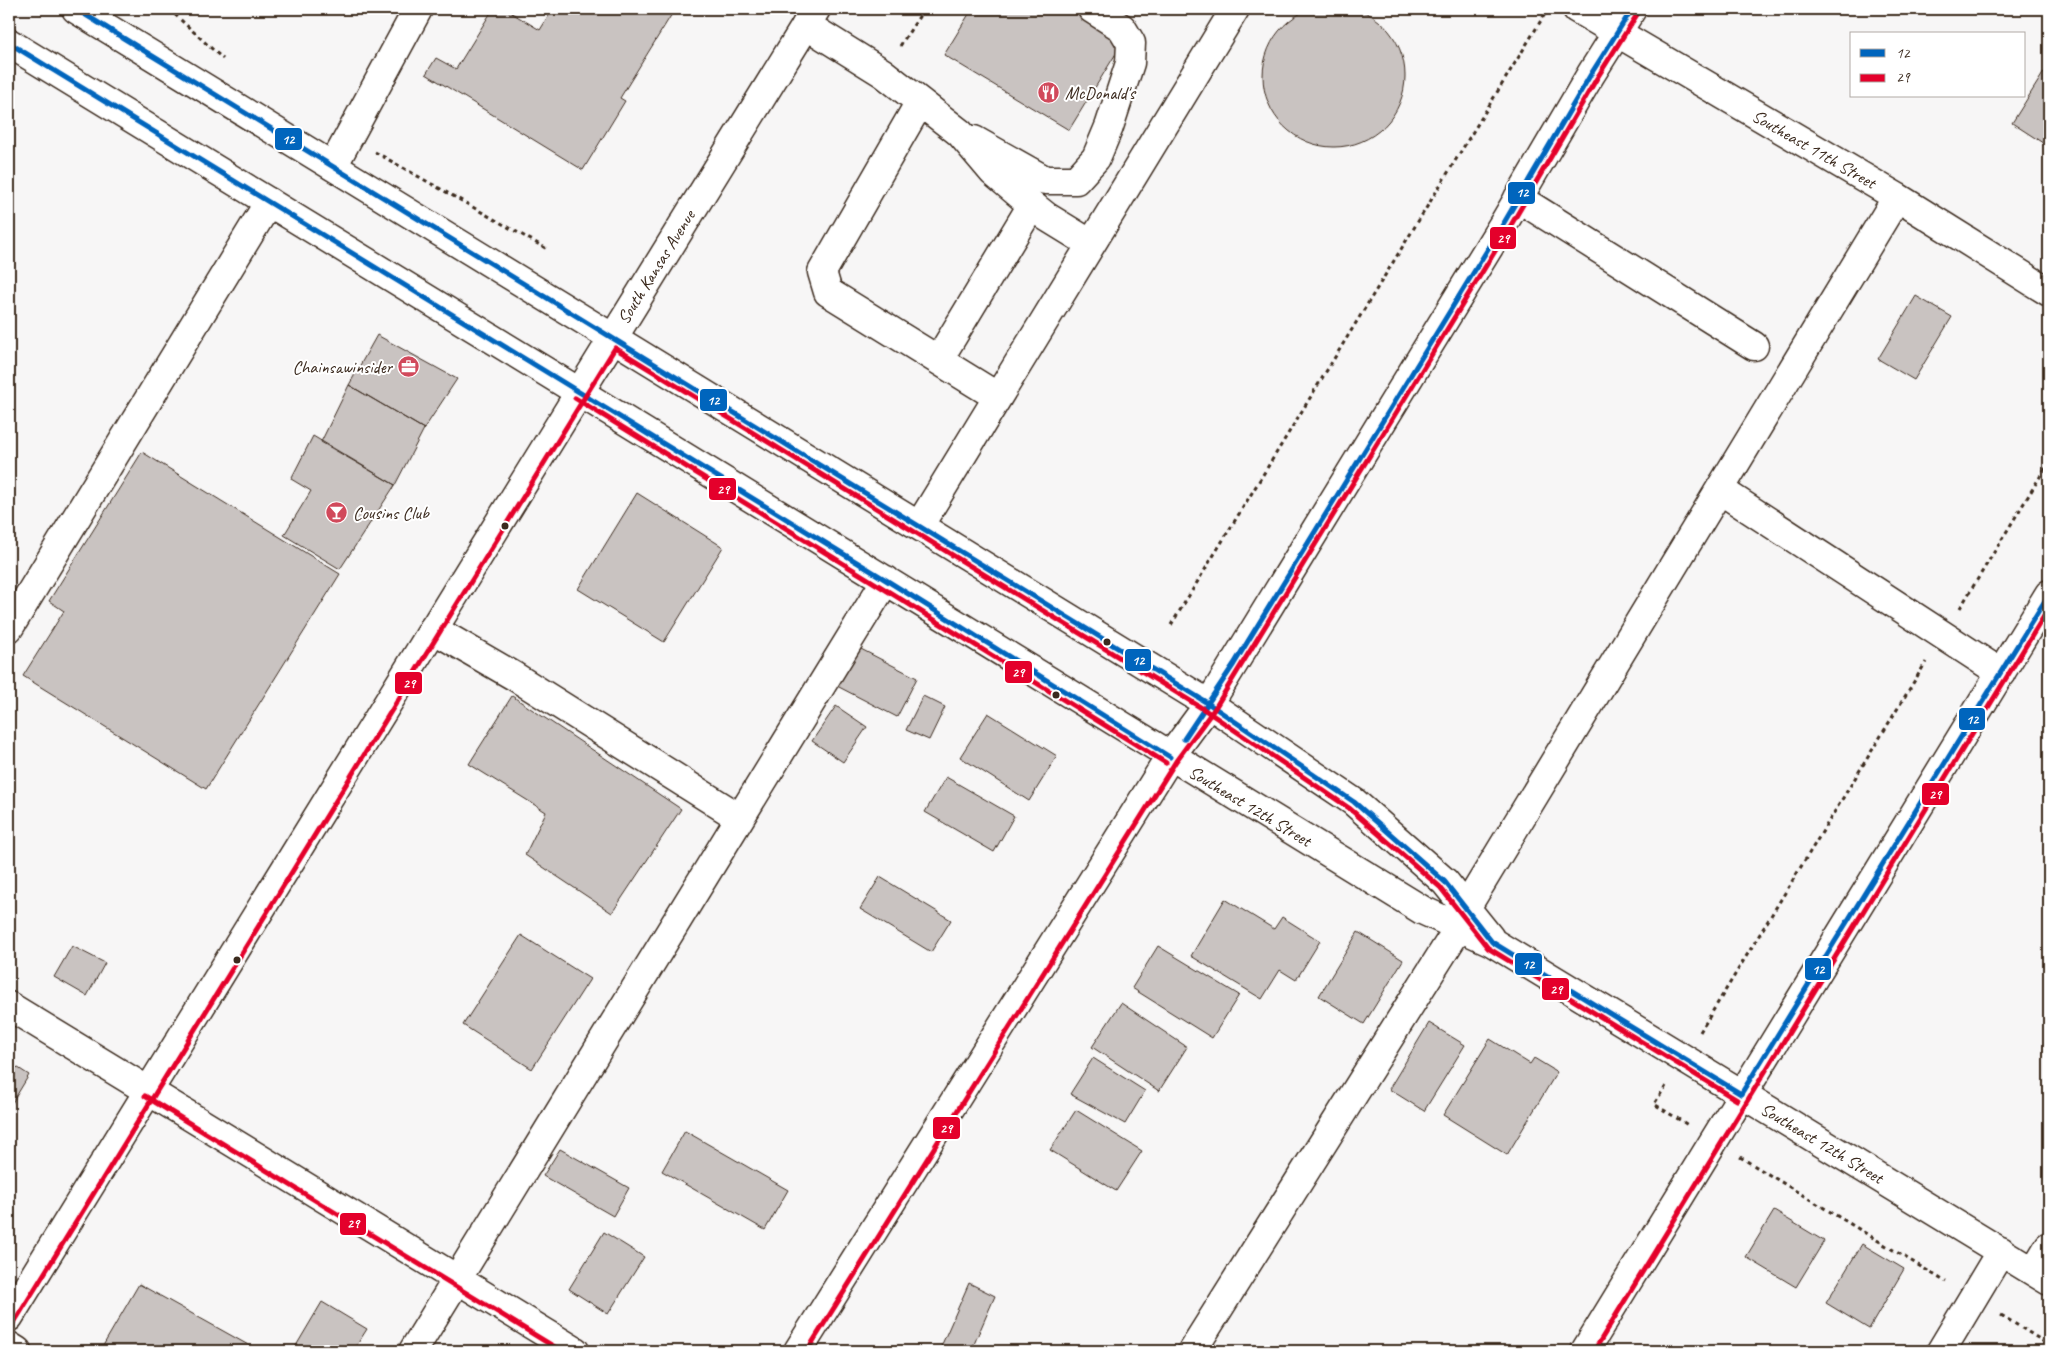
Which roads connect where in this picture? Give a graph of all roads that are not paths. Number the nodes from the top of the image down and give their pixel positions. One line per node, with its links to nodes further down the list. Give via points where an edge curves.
1 (76, 9): 12 (street, Southeast 12th Street)
2 (418, 9): 12 (street)
3 (1092, 9): 11 (street, via 1122,28 1131,42 1130,63 1096,158 1076,180 1045,180)
4 (1235, 9): 17 (street)
5 (1577, 9): 8 (street, Southeast 11th Street)
6 (1632, 9): 8 (street)
7 (811, 17): 10 (street); 19 (street, South Kansas Avenue)
8 (1616, 33): 13 (street); 14 (street, Southeast 11th Street)
9 (9, 43): 15 (street, Southeast 12th Street)
10 (920, 102): 11 (street); 21 (street, via 822,272 828,292)
11 (958, 131): 16 (street, via 993,172)
12 (334, 166): 19 (street, Southeast 12th Street)
13 (1518, 198): 20 (street); 31 (street)
14 (1898, 198): 18 (street, Southeast 11th Street); 24 (street)
15 (269, 202): 22 (street, Southeast 12th Street); 28 (street)
16 (1032, 205): 17 (street); 21 (street)
17 (1092, 244): 23 (street)
18 (2049, 292)
19 (613, 338): 22 (street, South Kansas Avenue); 25 (street, Southeast 12th Street)
20 (1754, 346)
21 (939, 359): 23 (street)
22 (579, 392): 26 (street, Southeast 12th Street); 29 (street, South Kansas Avenue)
23 (998, 397): 25 (street)
24 (1720, 490): 30 (street); 34 (street)
25 (919, 526): 31 (street, Southeast 12th Street)
26 (886, 580): 32 (street, Southeast 12th Street); 33 (street)
27 (2049, 594): 30 (street)
28 (9, 628)
29 (433, 629): 33 (street); 36 (street, South Kansas Avenue)
30 (2001, 673): 37 (street)
31 (1209, 704): 32 (street); 34 (street, Southeast 12th Street, via 1354,802 1445,882)
32 (1170, 757): 34 (street, Southeast 12th Street, via 1422,910); 47 (street)
33 (740, 818): 41 (street)
34 (1462, 917): 37 (street, Southeast 12th Street, via 1492,942); 48 (street)
35 (9, 1006): 36 (street)
36 (148, 1090): 41 (street); 42 (street, South Kansas Avenue)
37 (1741, 1094): 39 (street, Southeast 12th Street); 49 (street)
38 (2049, 1246): 40 (street)
39 (2002, 1251): 40 (street, Southeast 12th Street); 50 (street)
40 (2042, 1276)
41 (458, 1279): 45 (street); 46 (street)
42 (9, 1317)
43 (9, 1346): 44 (street)
44 (17, 1351)
45 (413, 1351)
46 (575, 1351)
47 (798, 1351)
48 (1192, 1351)
49 (1584, 1351)
50 (1941, 1351)

